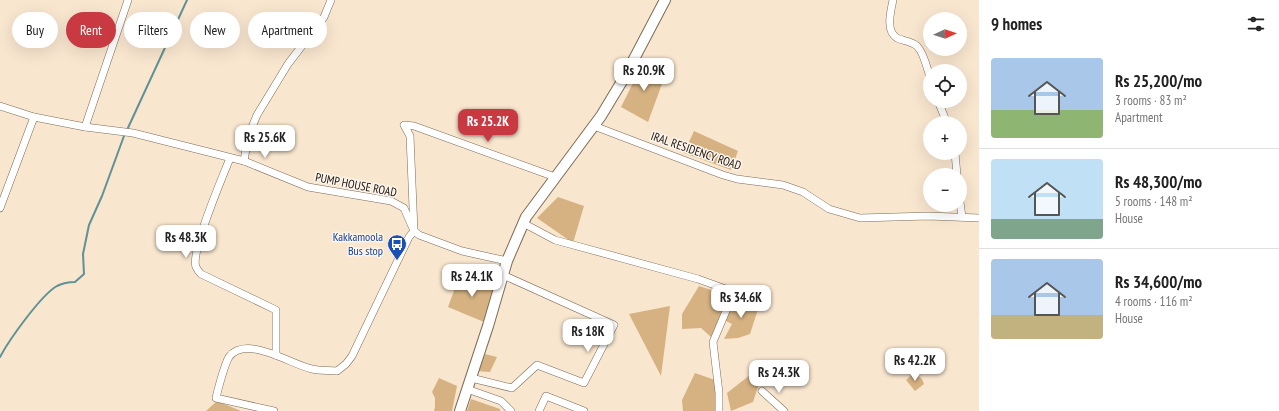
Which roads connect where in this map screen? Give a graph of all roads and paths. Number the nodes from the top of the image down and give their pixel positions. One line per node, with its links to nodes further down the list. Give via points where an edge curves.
1 (128, 0): 9 (street)
2 (331, 0): 11 (street, via 324,17 288,64 257,115 248,137)
3 (893, 0): 5 (street, via 891,31 896,37 916,46 921,51)
4 (662, 1): 8 (main road, via 624,78)
5 (926, 64)
6 (0, 106): 7 (street, PUMP HOUSE ROAD)
7 (34, 117): 9 (street, PUMP HOUSE ROAD); 13 (street)
8 (594, 126): 12 (main road); 15 (street, IRAL RESIDENCY ROAD, via 724,175 783,185 803,192 829,209 860,218)
9 (85, 127): 10 (street, PUMP HOUSE ROAD, via 133,134)
10 (230, 158): 11 (street, PUMP HOUSE ROAD); 21 (street, via 202,231 195,266 201,274 276,310)
11 (244, 161): 18 (street, PUMP HOUSE ROAD, via 308,187 399,204 404,208)
12 (555, 177): 17 (main road); 18 (street, via 414,126 404,125 410,136)
13 (0, 208)
14 (961, 212): 15 (street)
15 (962, 217): 16 (street, IRAL RESIDENCY ROAD)
16 (979, 218)
17 (523, 223): 19 (main road); 30 (street, via 555,240 698,279 734,292 713,342)
18 (414, 230): 19 (street, via 420,235 462,251); 21 (street, via 346,364 337,371 311,369)
19 (507, 261): 20 (main road)
20 (503, 275): 22 (main road); 22 (street, via 614,325 584,383 537,365 512,388)
21 (276, 355): 25 (street, via 247,348 229,357 216,398)
22 (470, 378): 23 (main road)
23 (467, 389): 26 (main road); 27 (street, via 501,401)
24 (762, 391): 31 (street)
25 (274, 411)
26 (460, 411)
27 (511, 411)
28 (540, 411): 29 (street, via 546,396)
29 (584, 411)
30 (719, 411)
31 (784, 411)

